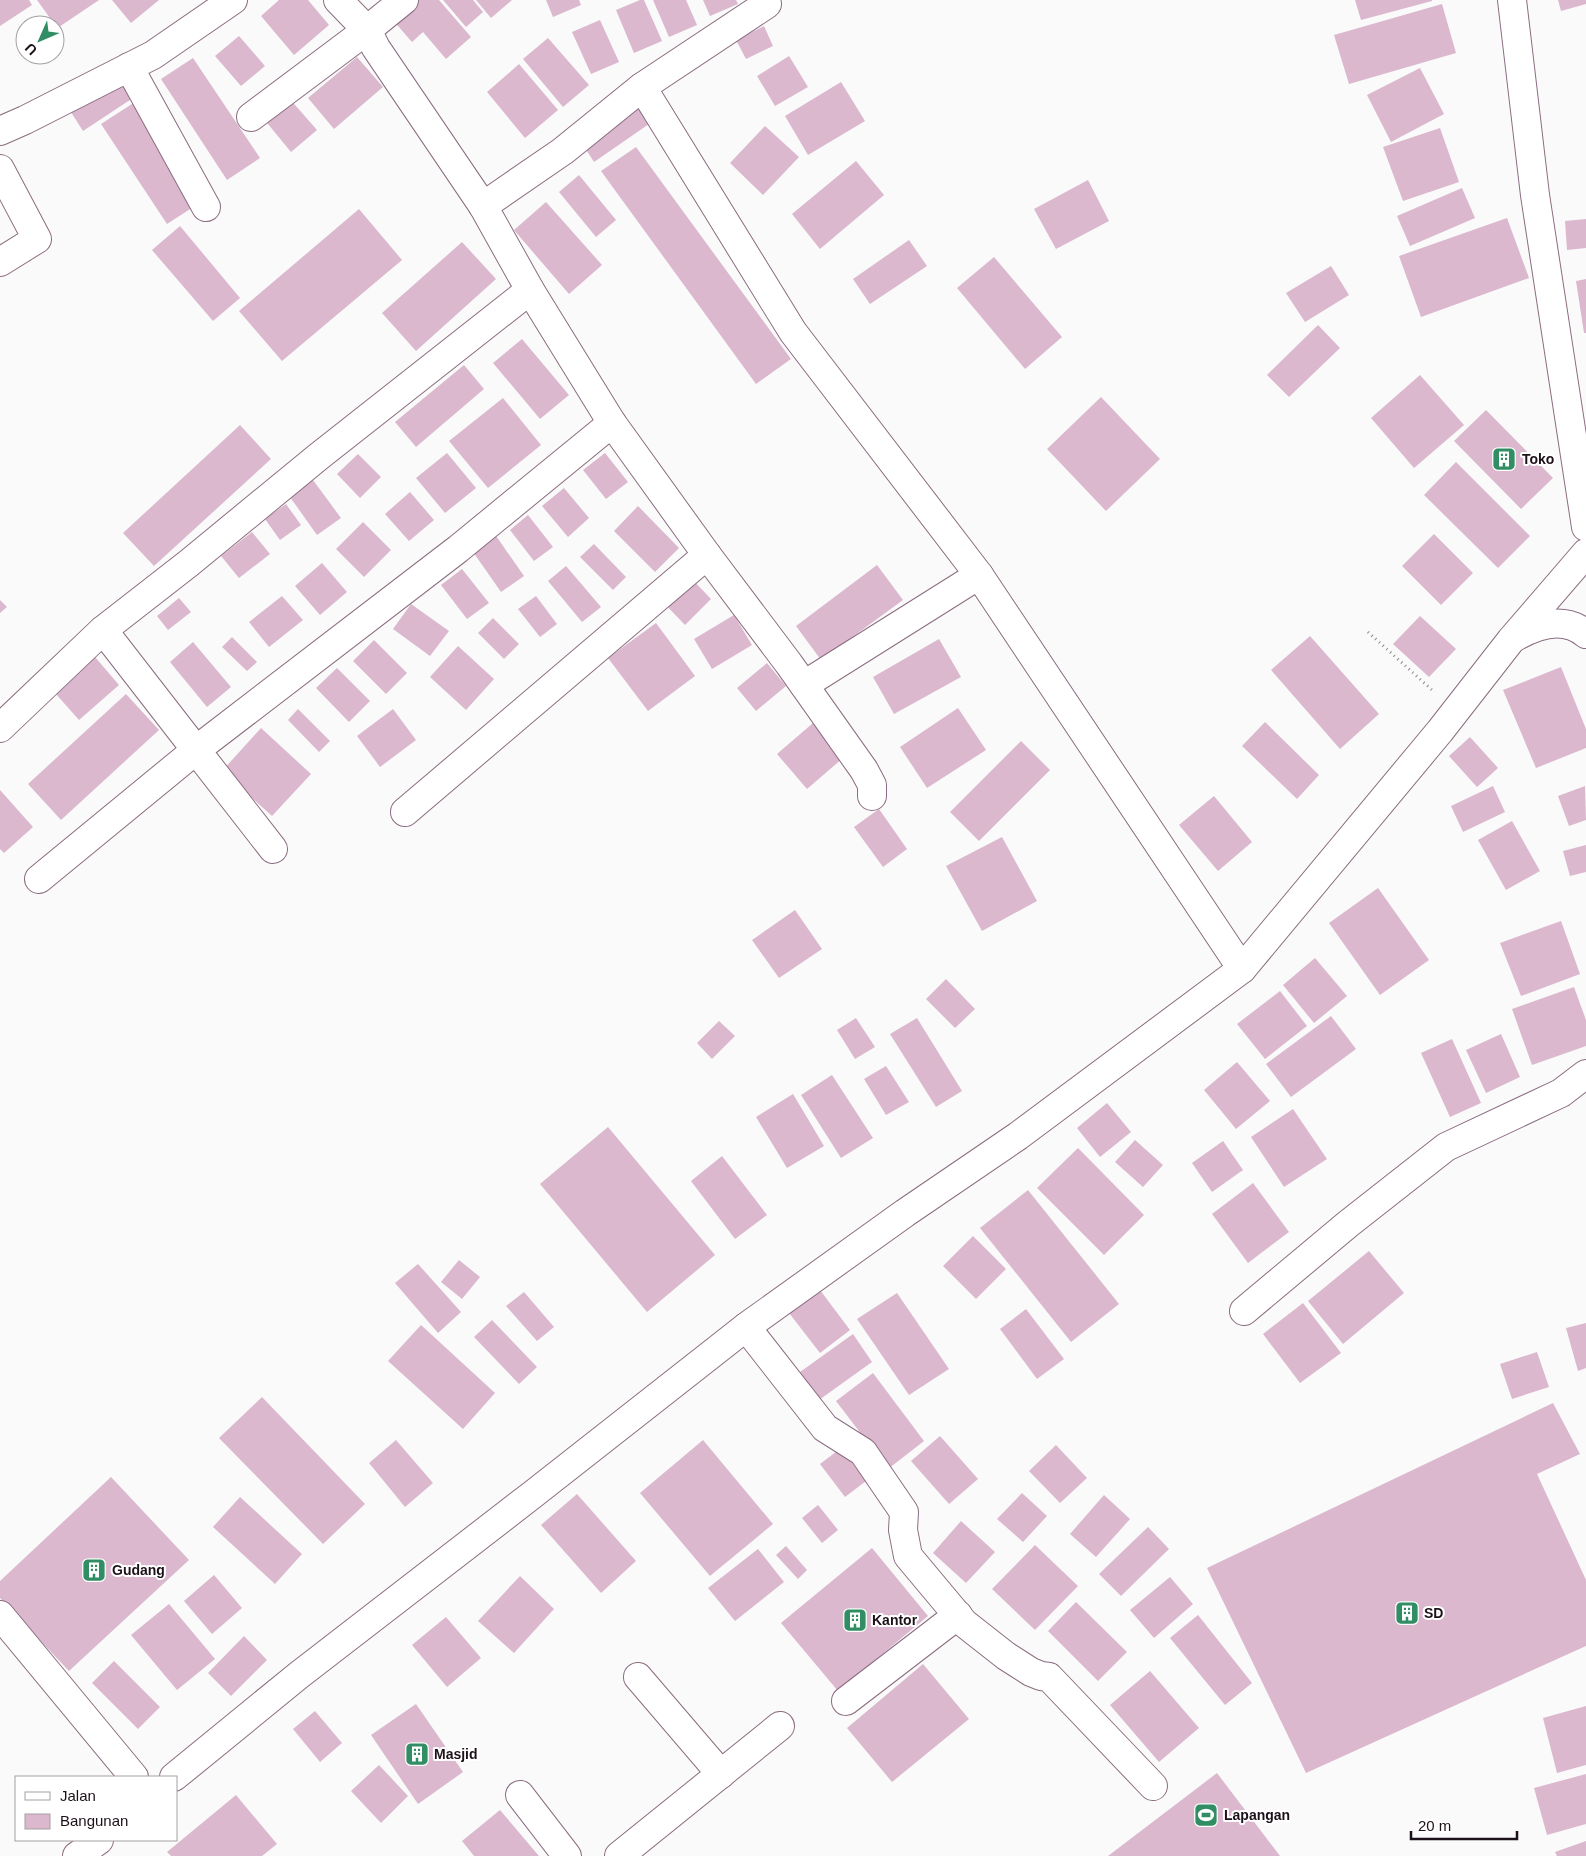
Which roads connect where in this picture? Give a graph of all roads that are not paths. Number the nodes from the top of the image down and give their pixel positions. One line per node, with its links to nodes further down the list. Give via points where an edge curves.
1 (233, 0): 7 (street, via 153,55)
2 (338, 0): 6 (street)
3 (404, 0): 6 (street)
4 (766, 0): 8 (street, via 767,4)
5 (1512, 0): 17 (street, via 1535,195)
6 (367, 30): 9 (street); 12 (street)
7 (129, 67): 10 (street); 13 (street)
8 (642, 87): 12 (street, via 563,151); 20 (street, via 793,332)
9 (251, 117)
10 (0, 130)
11 (0, 169): 14 (street, via 37,239)
12 (483, 206): 15 (street)
13 (206, 207)
14 (0, 262)
15 (530, 290): 16 (street); 21 (street)
16 (612, 423): 19 (street); 26 (street, via 458,549)
17 (1586, 527)
18 (1586, 553): 23 (street)
19 (707, 554): 24 (street); 28 (street)
20 (979, 575): 24 (street); 31 (street)
21 (103, 630): 25 (street); 26 (street)
22 (1586, 634): 23 (street, via 1557,622)
23 (1511, 640): 31 (street, via 1440,731)
24 (804, 684): 27 (street, via 864,770 872,785)
25 (0, 728)
26 (196, 750): 29 (street); 30 (street)
27 (872, 796)
28 (406, 812)
29 (273, 849)
30 (39, 879)
31 (1242, 969): 34 (street, via 1018,1136)
32 (1586, 1074): 33 (street, via 1561,1093 1446,1147)
33 (1244, 1311)
34 (746, 1327): 36 (street, via 825,1428 863,1452 904,1512 903,1530 908,1556); 42 (street, via 299,1675)
35 (0, 1614): 41 (street)
36 (958, 1615): 38 (street); 43 (street, via 1006,1656 1031,1672 1049,1677)
37 (638, 1677): 40 (street)
38 (846, 1701)
39 (780, 1726): 40 (street)
40 (721, 1774): 48 (street)
41 (133, 1776)
42 (175, 1776)
43 (1153, 1786)
44 (520, 1795): 47 (street)
45 (98, 1841): 46 (street)
46 (77, 1856)
47 (567, 1856)
48 (620, 1856)

